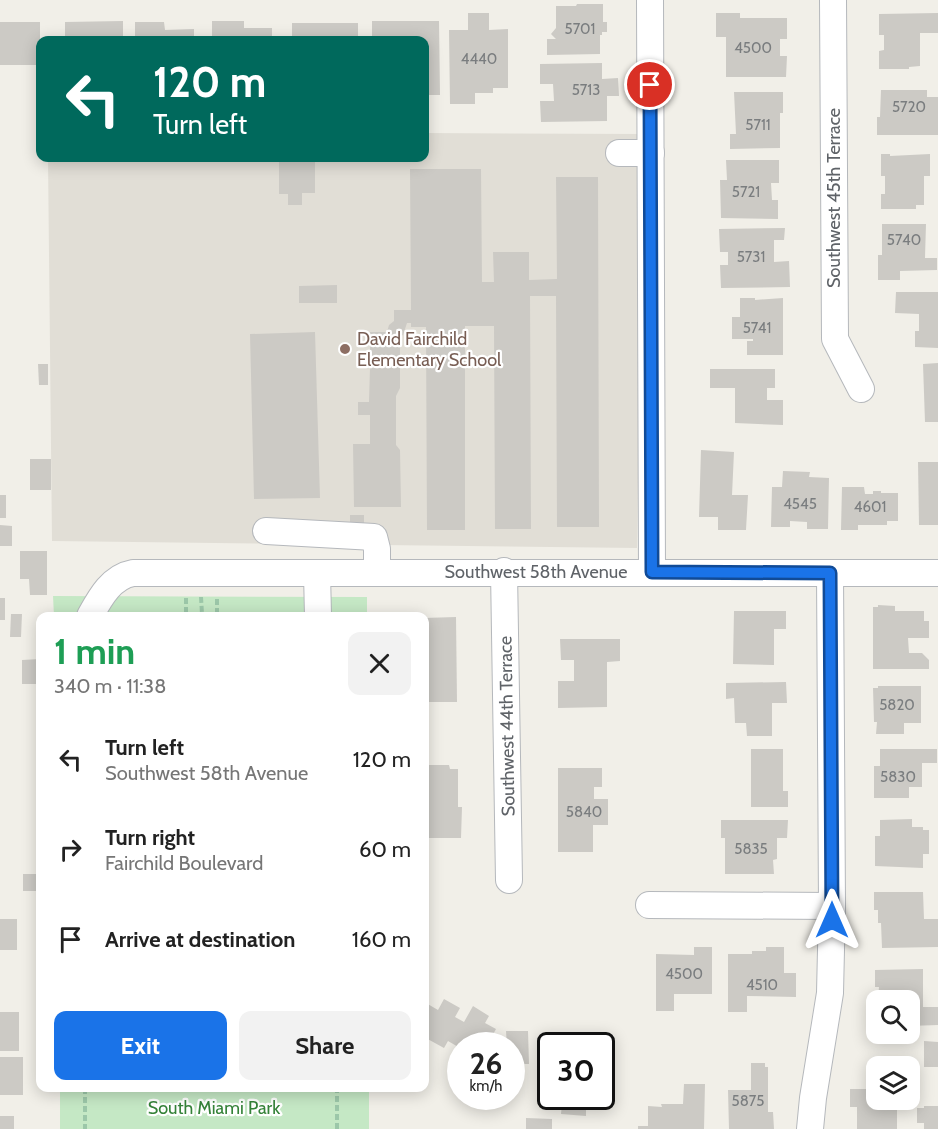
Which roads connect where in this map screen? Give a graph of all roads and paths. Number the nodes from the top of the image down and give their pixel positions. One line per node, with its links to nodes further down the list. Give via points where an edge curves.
1 (650, 0): 4 (street)
2 (832, 0): 5 (street, Southwest 45th Terrace, via 835,339)
3 (620, 153): 4 (street)
4 (651, 153): 9 (street)
5 (861, 389)
6 (266, 531): 8 (street, via 374,537)
7 (504, 571): 8 (street, Southwest 58th Avenue); 9 (street, Southwest 58th Avenue); 21 (street, Southwest 44th Terrace)
8 (377, 572): 10 (street, Southwest 58th Avenue)
9 (652, 572): 11 (street, Southwest 58th Avenue)
10 (316, 573): 16 (street, Southwest 58th Avenue, via 126,574 112,584); 20 (street)
11 (830, 573): 12 (street, Southwest 58th Avenue); 23 (street)
12 (938, 573)
13 (201, 597): 18 (path)
14 (186, 598): 17 (path)
15 (217, 598): 19 (path)
16 (93, 612)
17 (186, 612)
18 (202, 612)
19 (217, 612)
20 (318, 612)
21 (509, 880)
22 (649, 904): 23 (street)
23 (832, 906): 28 (street, via 829,1003)
24 (85, 1092): 26 (path)
25 (337, 1092): 27 (path)
26 (85, 1129)
27 (337, 1129)
28 (810, 1129)

